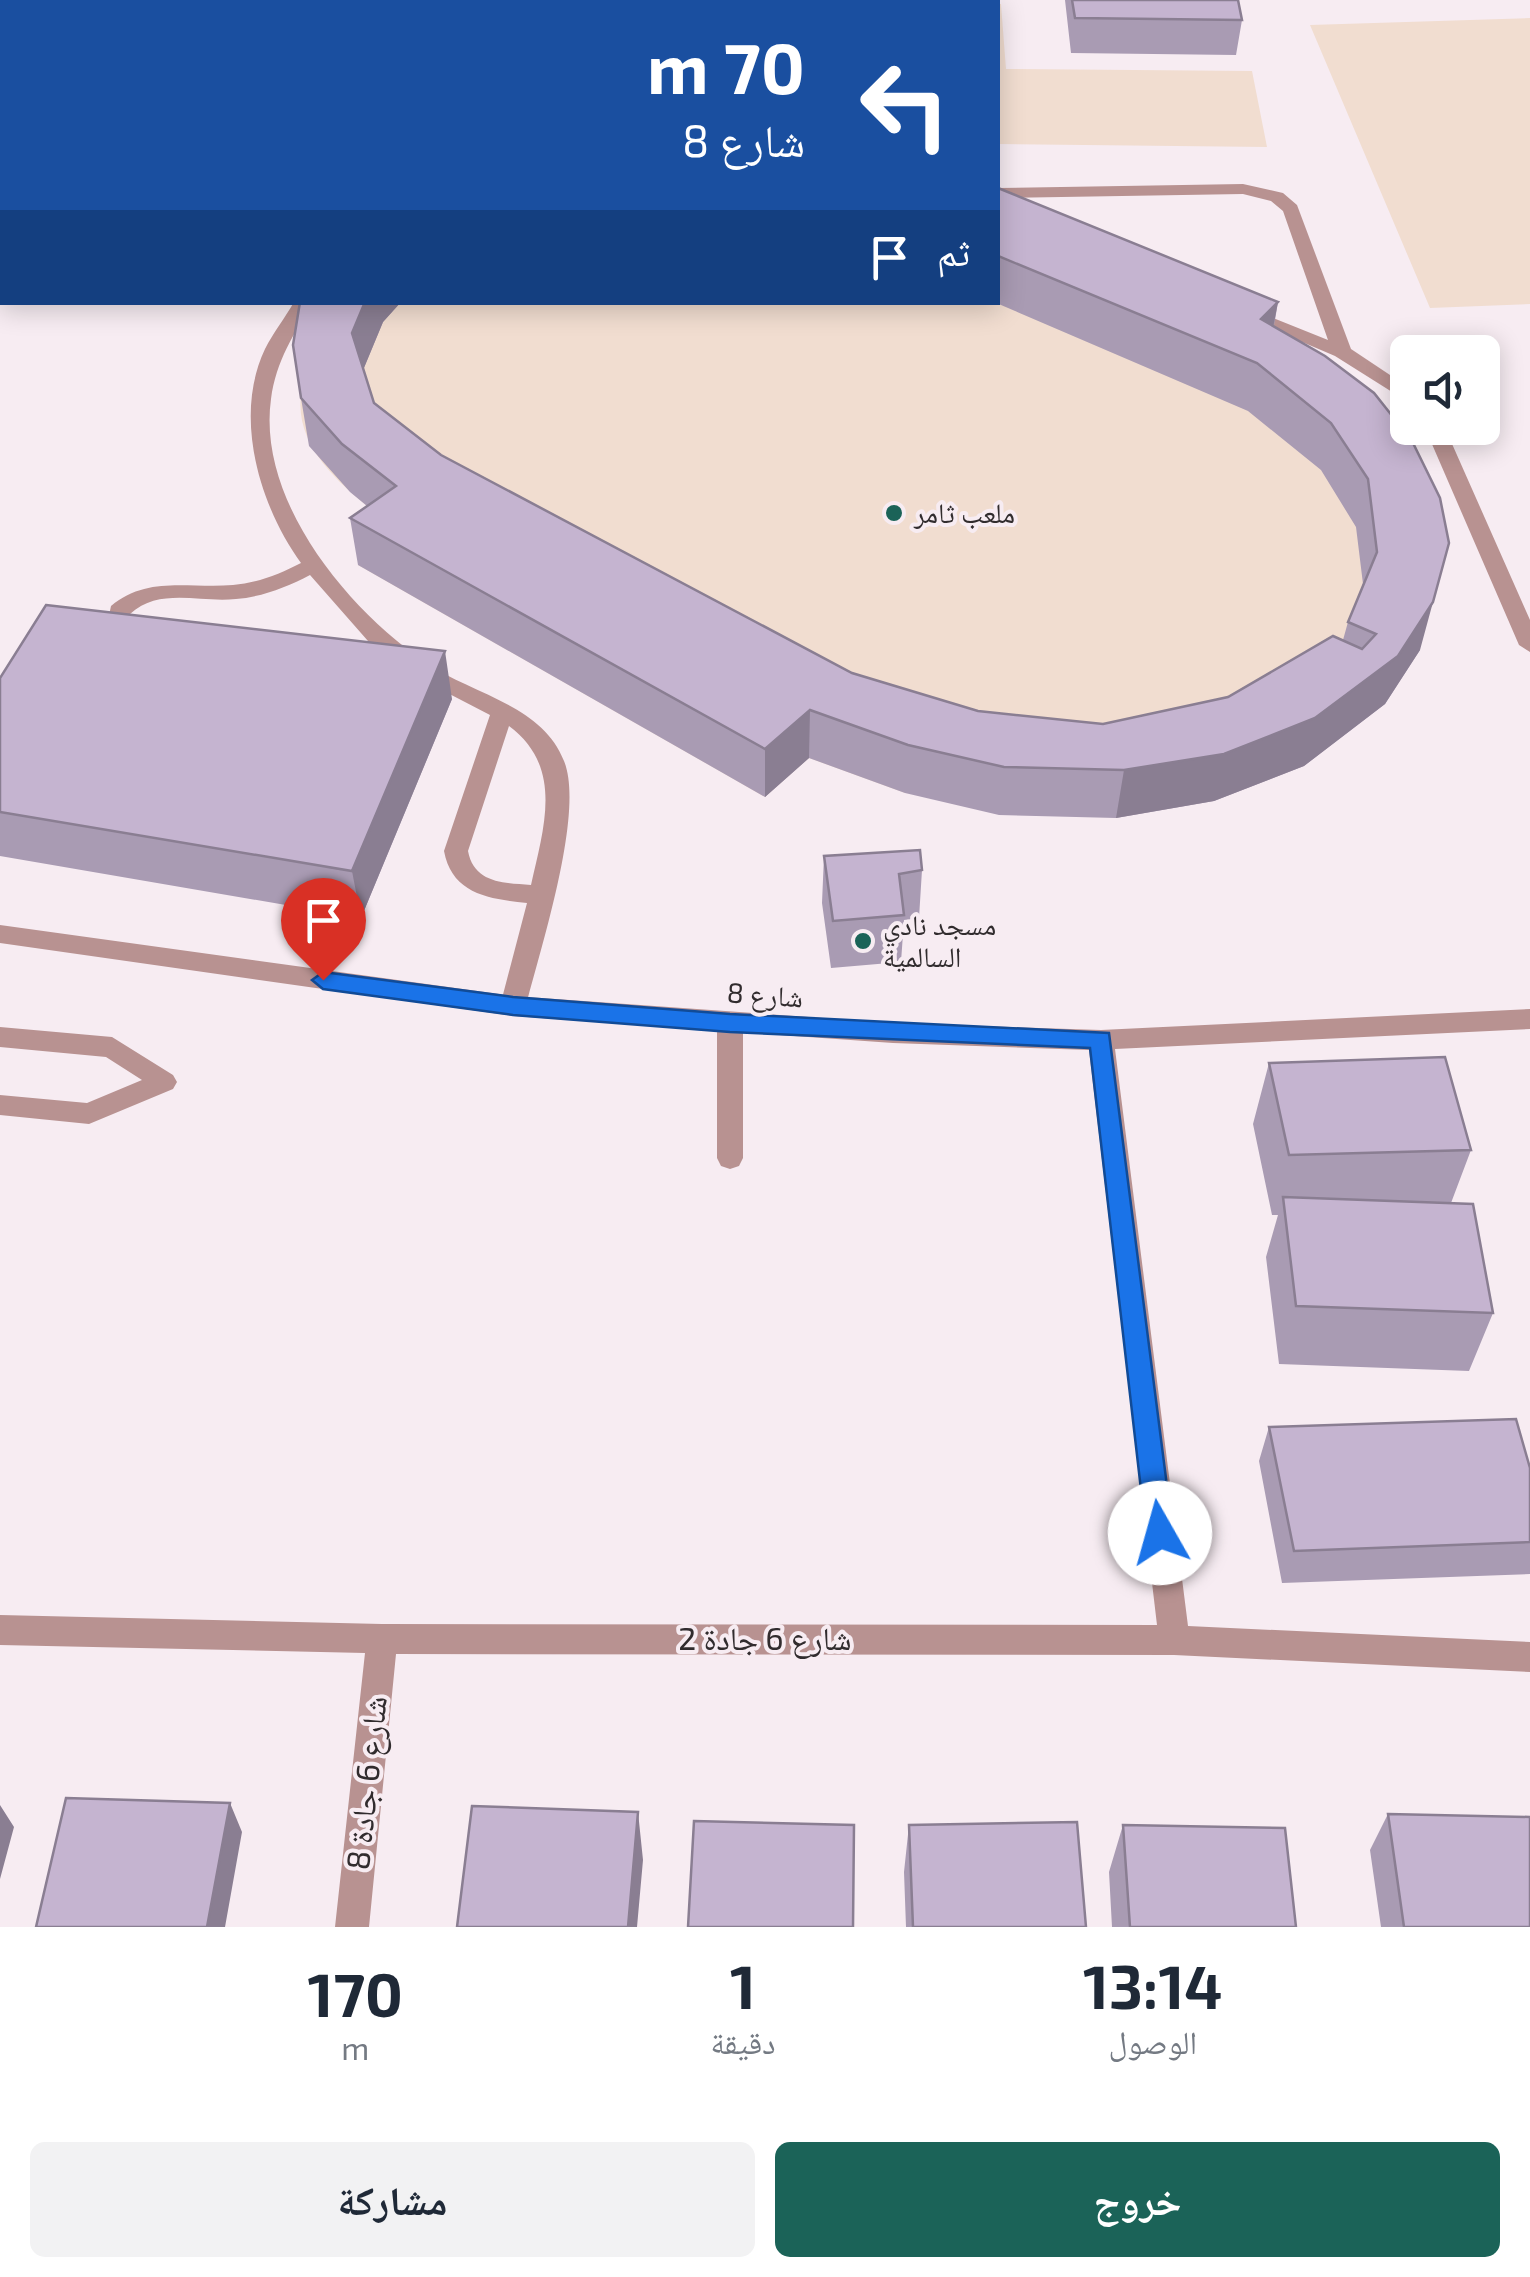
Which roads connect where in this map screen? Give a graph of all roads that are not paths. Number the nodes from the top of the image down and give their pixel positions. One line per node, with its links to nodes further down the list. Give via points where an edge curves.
1 (1000, 194): 4 (street, via 1242,189 1277,196 1291,209)
2 (1220, 304): 4 (street)
3 (302, 305): 7 (street, via 266,364 258,412 276,500)
4 (1342, 352): 5 (street)
5 (1390, 384)
6 (1442, 445): 9 (street)
7 (312, 566): 8 (street, via 242,592 148,592 118,612 118,625 129,635); 10 (street)
8 (163, 641)
9 (1530, 645)
10 (387, 647): 11 (street); 12 (street)
11 (355, 650)
12 (502, 712): 13 (street, via 539,740 559,777); 13 (street, via 457,865 476,885)
13 (538, 895): 15 (street)
14 (0, 934): 15 (street, شارع 8)
15 (513, 1006): 17 (street, شارع 8)
16 (1530, 1019): 19 (street, شارع 8)
17 (730, 1023): 19 (street, شارع 8); 21 (street)
18 (0, 1037): 20 (street, via 112,1047 164,1082 89,1114)
19 (1101, 1040): 24 (street)
20 (0, 1104)
21 (730, 1158)
22 (0, 1630): 23 (street, شارع 6 جادة 2)
23 (382, 1638): 24 (street, شارع 6 جادة 2); 26 (street, شارع 6 جادة 8)
24 (1174, 1640): 25 (street, شارع 6 جادة 2)
25 (1530, 1656)
26 (352, 1927)

